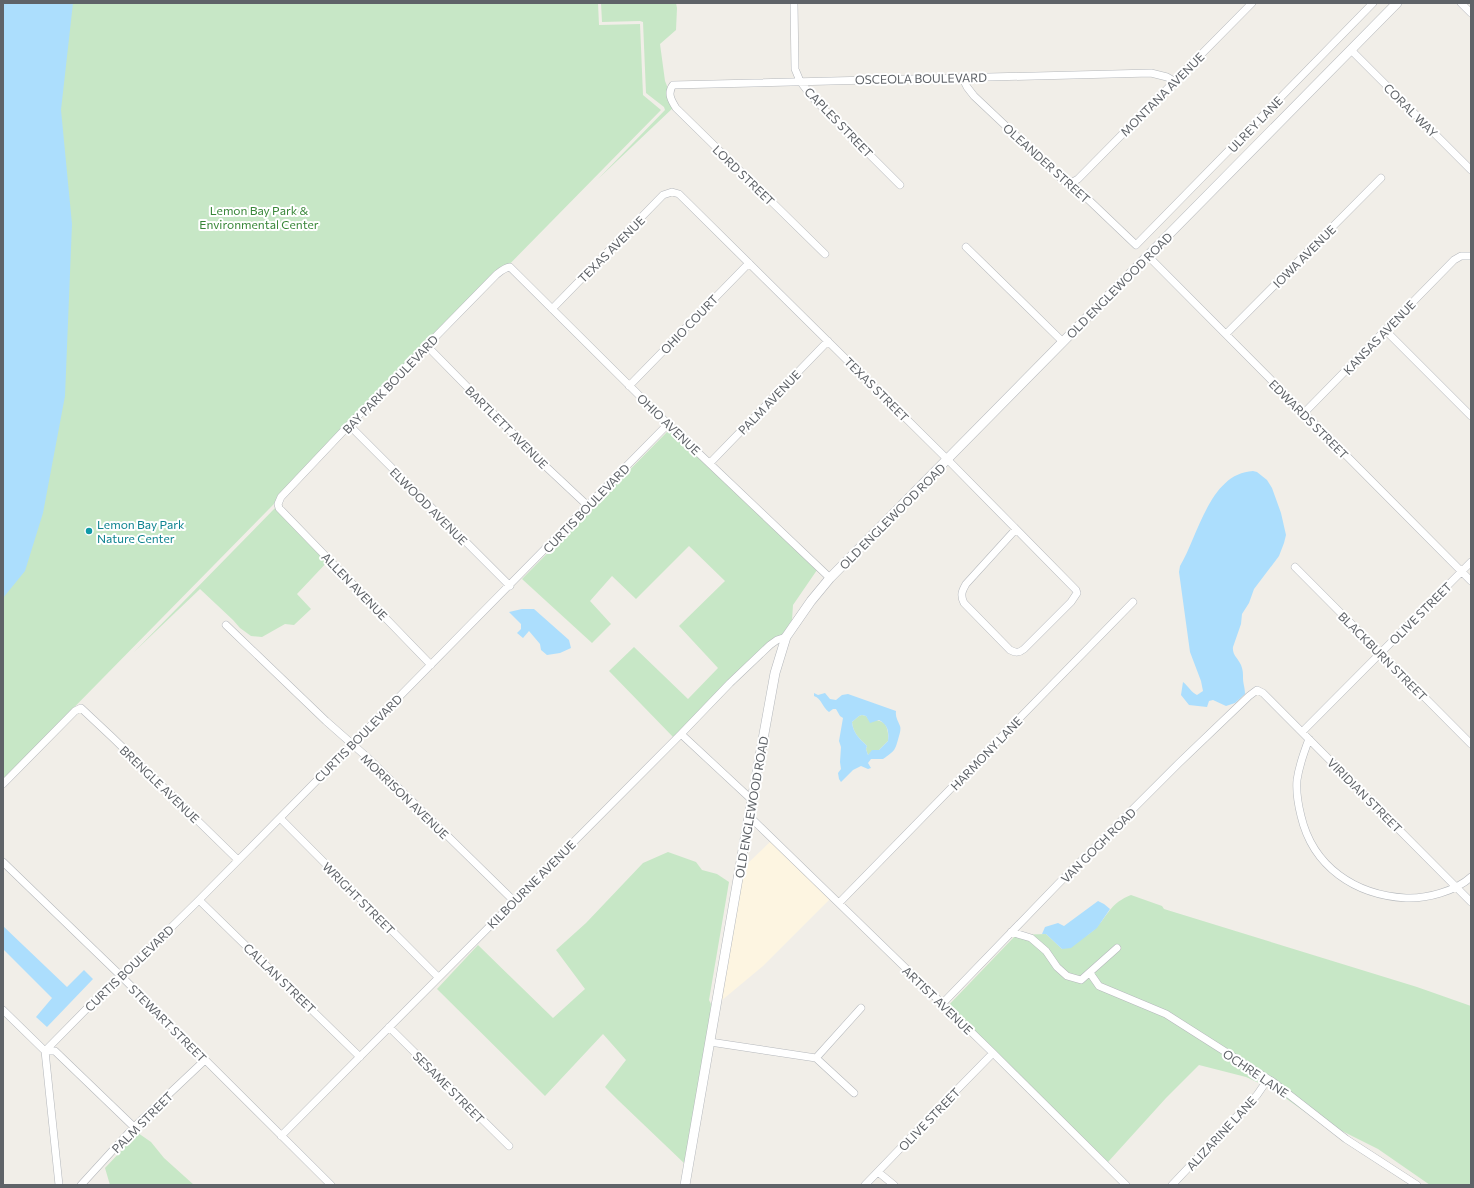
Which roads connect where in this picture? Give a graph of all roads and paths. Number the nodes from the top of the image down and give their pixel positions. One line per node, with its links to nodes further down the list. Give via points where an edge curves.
1 (794, 3): 9 (street, CAPLES STREET, via 795,69)
2 (1252, 3): 10 (street, MONTANA AVENUE)
3 (1373, 3): 17 (street, ULREY LANE)
4 (1397, 3): 7 (street, OLD ENGLEWOOD ROAD)
5 (1461, 3): 6 (street)
6 (1471, 13)
7 (1351, 50): 12 (street, CORAL WAY); 20 (street, OLD ENGLEWOOD ROAD)
8 (962, 78): 9 (street, OSCEOLA BOULEVARD); 10 (street, OSCEOLA BOULEVARD, via 1151,73); 14 (street, OLEANDER STREET, via 974,96 1064,181)
9 (800, 81): 11 (street, OSCEOLA BOULEVARD, via 678,84 673,85); 15 (street, CAPLES STREET)
10 (1174, 81): 14 (street, MONTANA AVENUE)
11 (670, 91): 19 (street, LORD STREET, via 672,101 680,112)
12 (1471, 170)
13 (1381, 178): 26 (street, IOWA AVENUE)
14 (1071, 183): 17 (street, OLEANDER STREET)
15 (900, 185)
16 (672, 192): 22 (street, TEXAS STREET, via 679,194); 24 (street, TEXAS AVENUE, via 663,196)
17 (1136, 245)
18 (966, 247): 28 (street)
19 (825, 254)
20 (1148, 256): 26 (street, EDWARDS STREET); 28 (street, OLD ENGLEWOOD ROAD)
21 (1471, 256): 25 (street, KANSAS AVENUE, via 1461,256 1454,260)
22 (749, 263): 27 (street, TEXAS STREET); 30 (street, OHIO COURT)
23 (510, 267): 24 (street, OHIO AVENUE); 29 (street, BAY PARK BOULEVARD, via 496,275)
24 (552, 309): 30 (street, OHIO AVENUE)
25 (1385, 330): 31 (street, KANSAS AVENUE); 32 (street)
26 (1226, 334): 31 (street, EDWARDS STREET)
27 (828, 341): 35 (street, TEXAS STREET); 36 (street, PALM AVENUE)
28 (1063, 342): 35 (street, OLD ENGLEWOOD ROAD)
29 (427, 346): 34 (street, BAY PARK BOULEVARD); 37 (street, BARTLETT AVENUE)
30 (629, 386): 33 (street, OHIO AVENUE)
31 (1304, 413): 42 (street, EDWARDS STREET)
32 (1471, 416)
33 (668, 424): 36 (street, OHIO AVENUE); 37 (street, CURTIS BOULEVARD)
34 (349, 425): 38 (street, BAY PARK BOULEVARD, via 281,497); 45 (street, ELWOOD AVENUE)
35 (948, 460): 39 (street, TEXAS STREET); 43 (street, OLD ENGLEWOOD ROAD)
36 (710, 463): 43 (street, OHIO AVENUE)
37 (588, 506): 45 (street, CURTIS BOULEVARD)
38 (279, 508): 50 (street, ALLEN AVENUE)
39 (1016, 529): 39 (street, TEXAS STREET, via 1077,593 1072,602 1024,649 1014,653 964,603 961,594 966,584)
40 (1471, 562): 42 (street, OLIVE STREET)
41 (1295, 567): 49 (street, BLACKBURN STREET)
42 (1461, 572): 44 (street, EDWARDS STREET); 49 (street, OLIVE STREET)
43 (830, 578): 48 (street, OLD ENGLEWOOD ROAD)
44 (1471, 581)
45 (510, 586): 50 (street, CURTIS BOULEVARD)
46 (1133, 602): 68 (street, HARMONY LANE)
47 (226, 625): 55 (street, MORRISON AVENUE)
48 (786, 637): 53 (street, KILBOURNE AVENUE, via 770,645); 58 (street, OLD ENGLEWOOD ROAD, via 775,673)
49 (1380, 653): 52 (street, OLIVE STREET); 56 (street, BLACKBURN STREET)
50 (431, 665): 55 (street, CURTIS BOULEVARD)
51 (1258, 690): 52 (street, VIRIDIAN STREET); 69 (street, VAN GOGH ROAD, via 1179,763)
52 (1302, 732): 54 (street, VIRIDIAN STREET)
53 (682, 734): 58 (street); 66 (street, KILBOURNE AVENUE)
54 (1309, 739): 64 (street, VIRIDIAN STREET); 64 (street, via 1298,773 1297,798 1305,830 1327,864 1354,886 1388,896 1419,898)
55 (352, 744): 60 (street, CURTIS BOULEVARD); 66 (street, MORRISON AVENUE)
56 (1471, 744)
57 (3, 784): 61 (street, BRENGLE AVENUE, via 75,711 81,708)
58 (752, 800): 59 (street, OLD ENGLEWOOD ROAD)
59 (749, 816): 68 (street, ARTIST AVENUE); 78 (street, OLD ENGLEWOOD ROAD)
60 (280, 818): 61 (street, CURTIS BOULEVARD); 73 (street, WRIGHT STREET)
61 (238, 860): 65 (street, CURTIS BOULEVARD)
62 (3, 862): 72 (street, STEWART STREET)
63 (1471, 877): 64 (street)
64 (1456, 887): 67 (street, VIRIDIAN STREET)
65 (199, 900): 72 (street, CURTIS BOULEVARD); 81 (street, CALLAN STREET)
66 (514, 901): 73 (street, KILBOURNE AVENUE)
67 (1471, 902)
68 (839, 903): 74 (street, ARTIST AVENUE)
69 (1011, 932): 71 (street, via 1031,938 1039,944 1067,976 1081,980); 74 (street, VAN GOGH ROAD)
70 (1117, 948): 71 (street)
71 (1090, 973): 84 (street, OCHRE LANE, via 1099,986 1166,1014)
72 (121, 976): 79 (street, CURTIS BOULEVARD); 83 (street, STEWART STREET)
73 (438, 978): 77 (street, KILBOURNE AVENUE)
74 (942, 1004): 80 (street, ARTIST AVENUE)
75 (861, 1008): 82 (street)
76 (3, 1010): 79 (street)
77 (389, 1027): 81 (street, KILBOURNE AVENUE); 88 (street, SESAME STREET)
78 (710, 1042): 82 (street); 93 (street, OLD ENGLEWOOD ROAD)
79 (45, 1051): 86 (street, via 55,1051); 90 (street)
80 (993, 1053): 89 (street, OLIVE STREET); 96 (street, ARTIST AVENUE)
81 (360, 1057): 87 (street, KILBOURNE AVENUE)
82 (816, 1058): 85 (street)
83 (205, 1060): 86 (street, PALM STREET); 87 (street, STEWART STREET)
84 (1268, 1079): 97 (street, ALIZARINE LANE, via 1257,1095); 98 (street, OCHRE LANE, via 1346,1139)
85 (854, 1093)
86 (134, 1128): 91 (street, PALM STREET)
87 (281, 1136): 92 (street, STEWART STREET)
88 (509, 1146)
89 (878, 1172): 94 (street, OLIVE STREET); 95 (street)
90 (59, 1185)
91 (81, 1185)
92 (331, 1185)
93 (685, 1185)
94 (865, 1185)
95 (894, 1185)
96 (1126, 1185)
97 (1172, 1185)
98 (1417, 1185)

